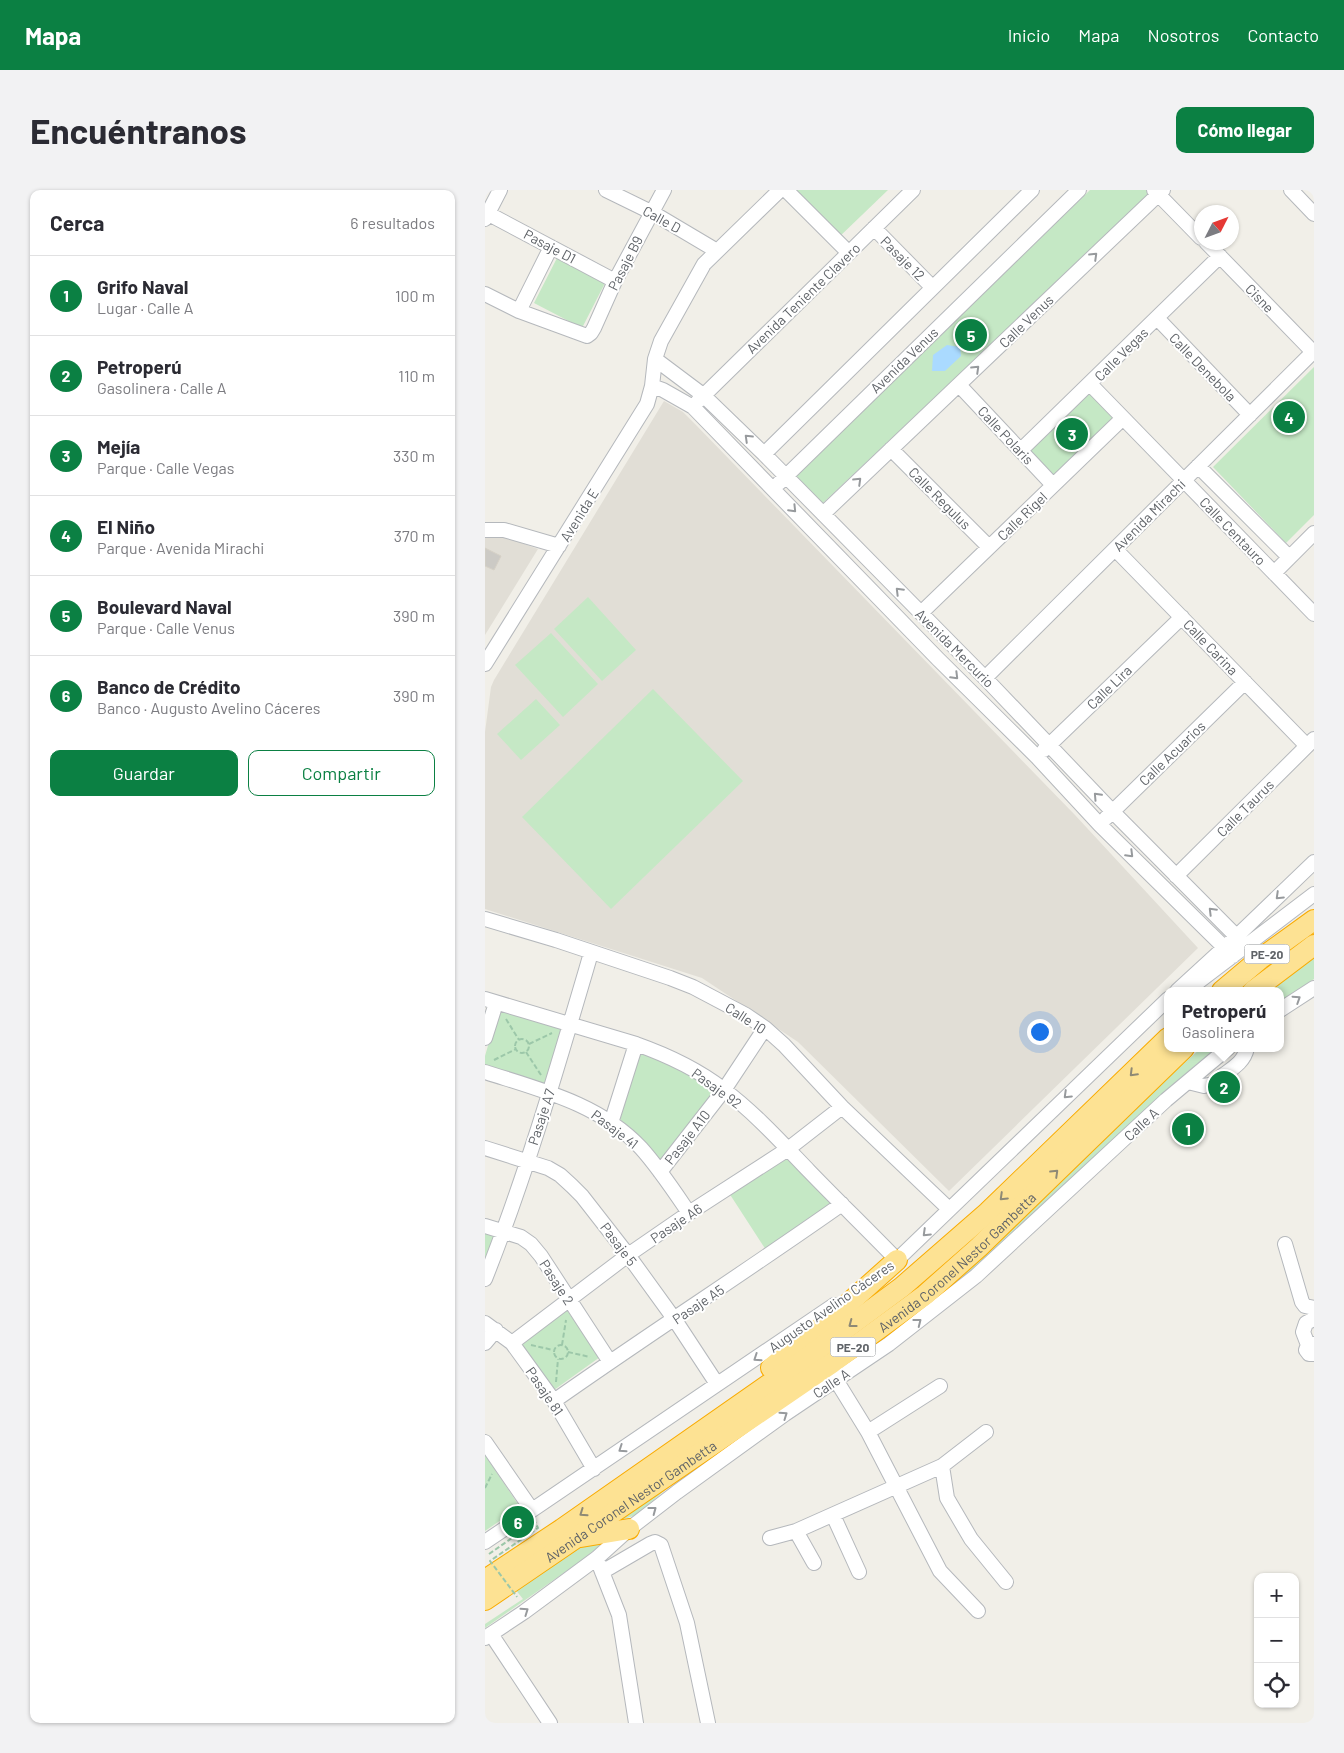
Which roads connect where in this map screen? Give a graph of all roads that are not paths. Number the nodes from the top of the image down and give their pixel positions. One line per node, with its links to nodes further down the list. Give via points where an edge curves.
1 (500, 190): 13 (street)
2 (606, 190): 11 (street, Calle D)
3 (664, 190): 11 (street, Pasaje B9)
4 (760, 190): 9 (street)
5 (1032, 190): 22 (street)
6 (1079, 190): 39 (street, Avenida Venus)
7 (1291, 190): 12 (street)
8 (1159, 191): 15 (street); 29 (street, Calle Venus, one-way to 8)
9 (780, 192): 18 (street, Avenida E); 19 (street)
10 (907, 192): 14 (street, Avenida Teniente Clavero)
11 (653, 213): 18 (street, Calle D); 21 (street, Pasaje B9)
12 (1313, 213)
13 (486, 215): 16 (street, Pasaje D1)
14 (874, 228): 19 (street, Avenida Teniente Clavero); 22 (street, Pasaje 12)
15 (1194, 230)
16 (551, 247): 21 (street, Pasaje D1); 24 (street)
17 (1214, 250): 20 (street, Cisne)
18 (717, 251): 27 (street, Avenida E, via 704,264 661,340)
19 (849, 253): 31 (street, Avenida Teniente Clavero)
20 (1220, 256): 25 (street, Calle Vegas); 26 (street, Cisne)
21 (615, 281): 24 (street, Pasaje B9, via 594,328 587,336)
22 (933, 287): 37 (street)
23 (485, 294): 24 (street)
24 (519, 311)
25 (1157, 318): 28 (street, Calle Vegas); 33 (street, Calle Denebola)
26 (1314, 352): 33 (street, Avenida Mirachi)
27 (655, 359): 30 (street, Avenida E); 31 (street, Avenida Mercurio)
28 (1090, 384): 34 (street, Calle Centauro); 36 (street, Calle Vegas)
29 (959, 385): 35 (street, Calle Venus); 36 (street, Calle Polaris)
30 (652, 386): 32 (street, Avenida Mercurio); 46 (street, Avenida E, via 647,404)
31 (703, 395): 32 (street, Avenida Teniente Clavero); 37 (street, Avenida Mercurio, one-way to 31)
32 (693, 407): 42 (street, Avenida Mercurio)
33 (1250, 415): 38 (street, Avenida Mirachi)
34 (1123, 418): 40 (street, Calle Centauro); 41 (street, Calle Rigel)
35 (891, 450): 43 (street, Calle Venus, one-way to 35); 47 (street, Calle Regulus)
36 (1021, 450): 41 (street, Calle Polaris)
37 (764, 454): 39 (street, Avenida Mercurio)
38 (1198, 466): 40 (street, Avenida Mirachi); 49 (street)
39 (785, 476): 42 (street, Avenida Venus); 43 (street, Avenida Mercurio)
40 (1184, 480): 48 (street, Avenida Mirachi); 50 (street, Calle Centauro)
41 (1053, 485): 47 (street, Calle Rigel)
42 (773, 489): 55 (street, Avenida Mercurio, one-way to 55)
43 (823, 514): 51 (street, Avenida Mercurio, one-way to 43)
44 (485, 530): 46 (street, via 504,530)
45 (1314, 533): 49 (street)
46 (559, 546): 56 (street, Avenida E)
47 (989, 547): 51 (street, Calle Rigel)
48 (1115, 549): 53 (street, Calle Carina); 57 (street, Avenida Mirachi)
49 (1289, 558): 50 (street)
50 (1274, 573): 52 (street, Calle Centauro)
51 (921, 613): 54 (street, Avenida Mercurio)
52 (1314, 614)
53 (1182, 617): 58 (street, Calle Carina); 60 (street, Calle Lira)
54 (953, 646): 55 (street); 57 (street, Avenida Mercurio)
55 (938, 659): 61 (street, Avenida Mercurio, one-way to 61)
56 (485, 664)
57 (985, 678): 60 (street, Avenida Mercurio)
58 (1245, 682): 59 (street, Calle Carina); 62 (street, Calle Acuarios)
59 (1310, 743): 65 (street, Calle Taurus)
60 (1049, 745): 61 (street, Calle Lira); 62 (street, Avenida Mercurio, one-way to 60)
61 (1037, 757): 63 (street, Avenida Mercurio)
62 (1113, 812): 63 (street, Calle Acuarios); 65 (street, Avenida Mercurio)
63 (1100, 825): 71 (street, Avenida Mercurio, one-way to 71)
64 (1314, 862): 69 (street, one-way to 69)
65 (1177, 876): 69 (street, Avenida Mercurio, one-way to 65)
66 (1314, 894): 69 (street)
67 (485, 920): 72 (street, Calle 10, via 533,932)
68 (1314, 920): 75 (highway, PE-20)
69 (1241, 941): 71 (street)
70 (1314, 945): 76 (highway, PE-20)
71 (1228, 952): 73 (street); 74 (street)
72 (591, 953): 82 (street, Pasaje A7); 84 (street, Calle 10, via 693,987)
73 (1182, 987)
74 (1190, 987)
75 (1227, 987)
76 (1258, 987)
77 (1314, 988): 81 (street, one-way to 77)
78 (490, 1001): 82 (street, Pasaje 92); 85 (street)
79 (1164, 1003): 83 (street, Augusto Avelino Cáceres)
80 (1164, 1007): 83 (street, Augusto Avelino Cáceres)
81 (1284, 1007)
82 (570, 1024): 87 (street, Pasaje 92); 94 (street, Pasaje A7)
83 (1140, 1025): 102 (street, Augusto Avelino Cáceres, one-way to 102)
84 (765, 1028): 93 (street, Pasaje A10); 95 (street, Calle 10)
85 (485, 1038)
86 (1164, 1042): 126 (highway, Avenida Coronel Nestor Gambetta / PE-20, one-way to 126, via 988,1212 902,1287)
87 (636, 1044): 93 (street, Pasaje 92, via 684,1064); 96 (street)
88 (1181, 1052): 134 (highway, Avenida Coronel Nestor Gambetta / PE-20, one-way to 88, via 925,1296)
89 (1223, 1052): 92 (street, Calle A)
90 (1246, 1052): 92 (street, via 1240,1063 1217,1080 1204,1086)
91 (485, 1072): 94 (street, Pasaje 41)
92 (1188, 1082): 119 (street, Calle A, one-way to 92, via 889,1344 976,1276)
93 (724, 1090): 98 (street, Pasaje 92); 100 (street, Pasaje A10)
94 (549, 1093): 96 (street, Pasaje 41, via 578,1104); 99 (street, Pasaje A7)
95 (842, 1107): 98 (street, Pasaje A6); 102 (street, Calle 10)
96 (611, 1123): 100 (street, Pasaje 41, via 642,1149)
97 (485, 1148): 99 (street, Pasaje 5)
98 (788, 1149): 101 (street, Pasaje 92); 103 (street, Pasaje A6)
99 (526, 1162): 105 (street, Pasaje A7); 107 (street, Pasaje 5, via 560,1175 582,1196)
100 (660, 1172): 103 (street, Pasaje 41)
101 (842, 1204): 108 (street, Pasaje 92); 113 (street, Pasaje A5)
102 (949, 1210): 108 (street, Augusto Avelino Cáceres, one-way to 108)
103 (689, 1213): 107 (street, Pasaje A6)
104 (485, 1226): 105 (street, Pasaje 2)
105 (504, 1232): 109 (street, Pasaje A7); 110 (street, Pasaje 2, via 531,1244)
106 (1285, 1244): 111 (street, via 1302,1302)
107 (628, 1255): 110 (street, Pasaje A6); 113 (street, Pasaje 5)
108 (897, 1260): 120 (street, Augusto Avelino Cáceres, one-way to 120); 126 (highway, via 840,1312 717,1407)
109 (485, 1279)
110 (569, 1300): 116 (street, Pasaje A6); 118 (street, Pasaje 2)
111 (1314, 1308)
112 (1314, 1319): 117 (street, via 1306,1323 1303,1332)
113 (675, 1320): 118 (street, Pasaje A5); 120 (street, Pasaje 5)
114 (490, 1327): 115 (street); 116 (street, Pasaje 81)
115 (485, 1343)
116 (512, 1343): 122 (street, Pasaje 81)
117 (1312, 1348)
118 (610, 1362): 122 (street, Pasaje A5)
119 (835, 1380): 123 (street); 132 (street, Calle A, one-way to 119)
120 (717, 1384): 128 (street, Augusto Avelino Cáceres, one-way to 128)
121 (940, 1386): 123 (street)
122 (554, 1401): 128 (street, Pasaje 81)
123 (868, 1432): 129 (street)
124 (986, 1432): 127 (street)
125 (485, 1442): 130 (street)
126 (680, 1445): 141 (highway, Avenida Coronel Nestor Gambetta / PE-20, one-way to 141)
127 (942, 1466): 129 (street); 142 (street, via 947,1498 971,1539)
128 (594, 1469): 130 (street, Augusto Avelino Cáceres)
129 (897, 1486): 131 (street); 144 (street, via 939,1571)
130 (532, 1510): 136 (street, Augusto Avelino Cáceres)
131 (833, 1516): 133 (street); 140 (street)
132 (629, 1529): 134 (highway); 137 (street, Calle A)
133 (796, 1531): 135 (street); 138 (street)
134 (575, 1538): 143 (highway, Avenida Coronel Nestor Gambetta / PE-20)
135 (770, 1538)
136 (487, 1548)
137 (597, 1558): 139 (street); 145 (street, Calle A, one-way to 137)
138 (814, 1563)
139 (602, 1572): 147 (street, via 619,1615); 148 (street, via 649,1544 661,1545 687,1623)
140 (859, 1572)
141 (485, 1580)
142 (1006, 1582)
143 (485, 1600)
144 (978, 1611)
145 (488, 1636): 146 (street)
146 (550, 1723)
147 (636, 1723)
148 (708, 1723)

